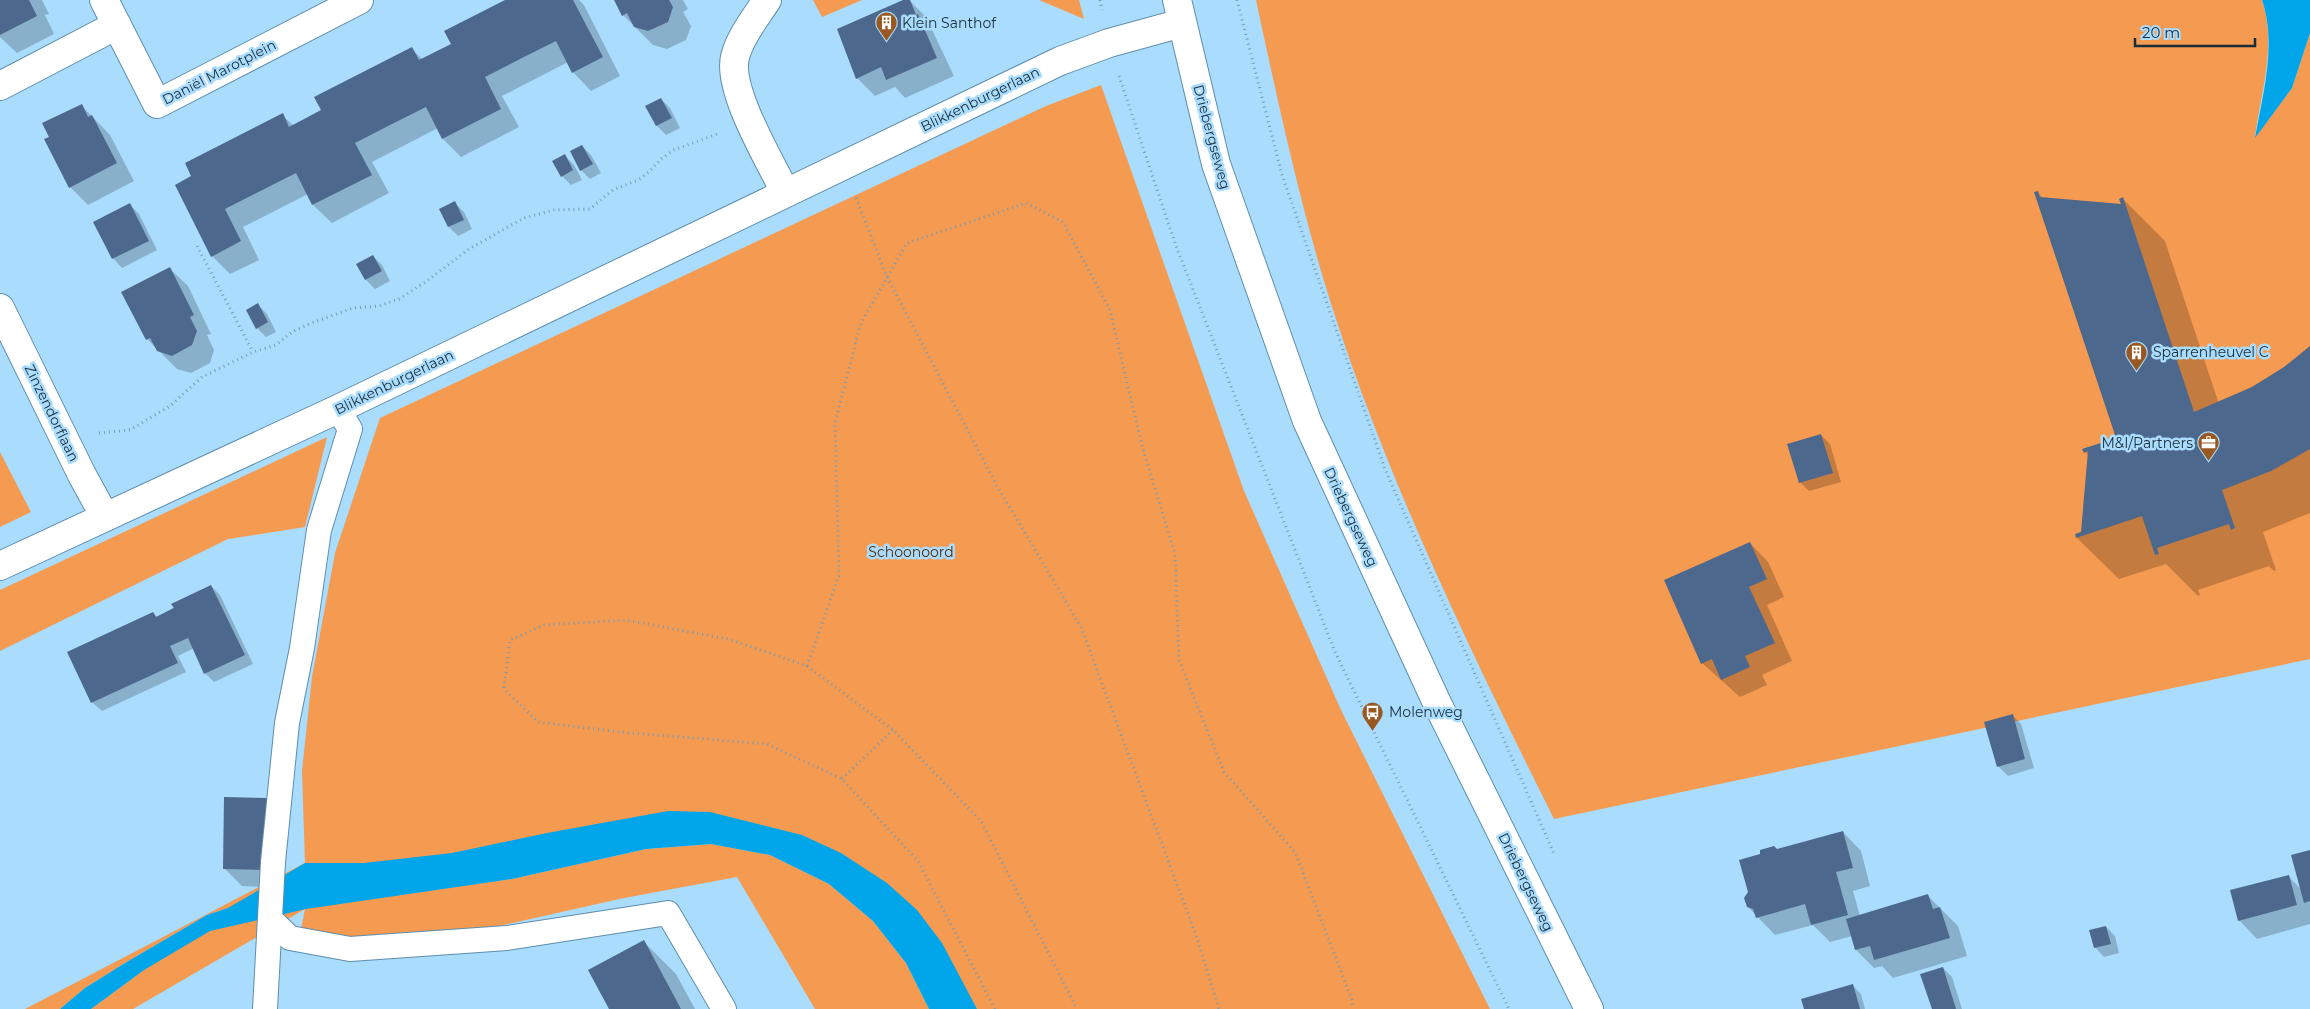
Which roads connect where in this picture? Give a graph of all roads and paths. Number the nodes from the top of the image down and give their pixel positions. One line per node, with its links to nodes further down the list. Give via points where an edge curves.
1 (104, 0): 6 (street, Daniël Marotplein)
2 (359, 0): 6 (street, Daniël Marotplein, via 157,104)
3 (767, 0): 9 (street, via 735,58 737,87)
4 (1237, 0): 23 (path, via 1282,175 1385,470)
5 (1179, 11): 7 (street, Blikkenburgerlaan); 32 (street, Driebergseweg, via 1216,164 1307,421 1437,703)
6 (117, 25): 8 (street)
7 (1109, 43): 10 (street, Blikkenburgerlaan, via 1060,61); 31 (path, via 1176,246 1335,652)
8 (0, 86)
9 (750, 122): 11 (street); 15 (path, via 674,150 638,180 613,190 590,209 554,210 524,218 469,250 399,299 379,306 353,308 309,324 276,345)
10 (843, 166): 11 (street, Blikkenburgerlaan); 13 (path)
11 (785, 192): 16 (street, Blikkenburgerlaan)
12 (197, 246): 15 (path)
13 (887, 277): 20 (path, via 861,323 835,422 839,574); 29 (path, via 997,486 1081,627 1197,938); 30 (path, via 907,243 1026,203 1063,222 1110,310 1142,446 1175,554 1179,660 1224,772 1294,852)
14 (0, 308): 17 (street, Zinzendorflaan)
15 (253, 352): 17 (path, via 202,377 170,406 130,430 86,434)
16 (338, 409): 18 (street, Blikkenburgerlaan); 24 (lane, via 350,429 319,530 302,648 287,723 273,862)
17 (68, 443): 18 (street, Zinzendorflaan)
18 (105, 517): 19 (street, Blikkenburgerlaan)
19 (0, 566)
20 (807, 666): 21 (path); 22 (path, via 728,638 626,620 544,625 510,640 504,689 538,722 767,744)
21 (893, 730): 22 (path); 28 (path, via 981,821)
22 (842, 779): 27 (path, via 918,861)
23 (1557, 861)
24 (271, 920): 25 (lane); 26 (lane, via 290,938 350,949 507,938 668,913)
25 (265, 1009)
26 (724, 1009)
27 (995, 1009)
28 (1077, 1009)
29 (1219, 1009)
30 (1353, 1009)
31 (1508, 1009)
32 (1589, 1009)

